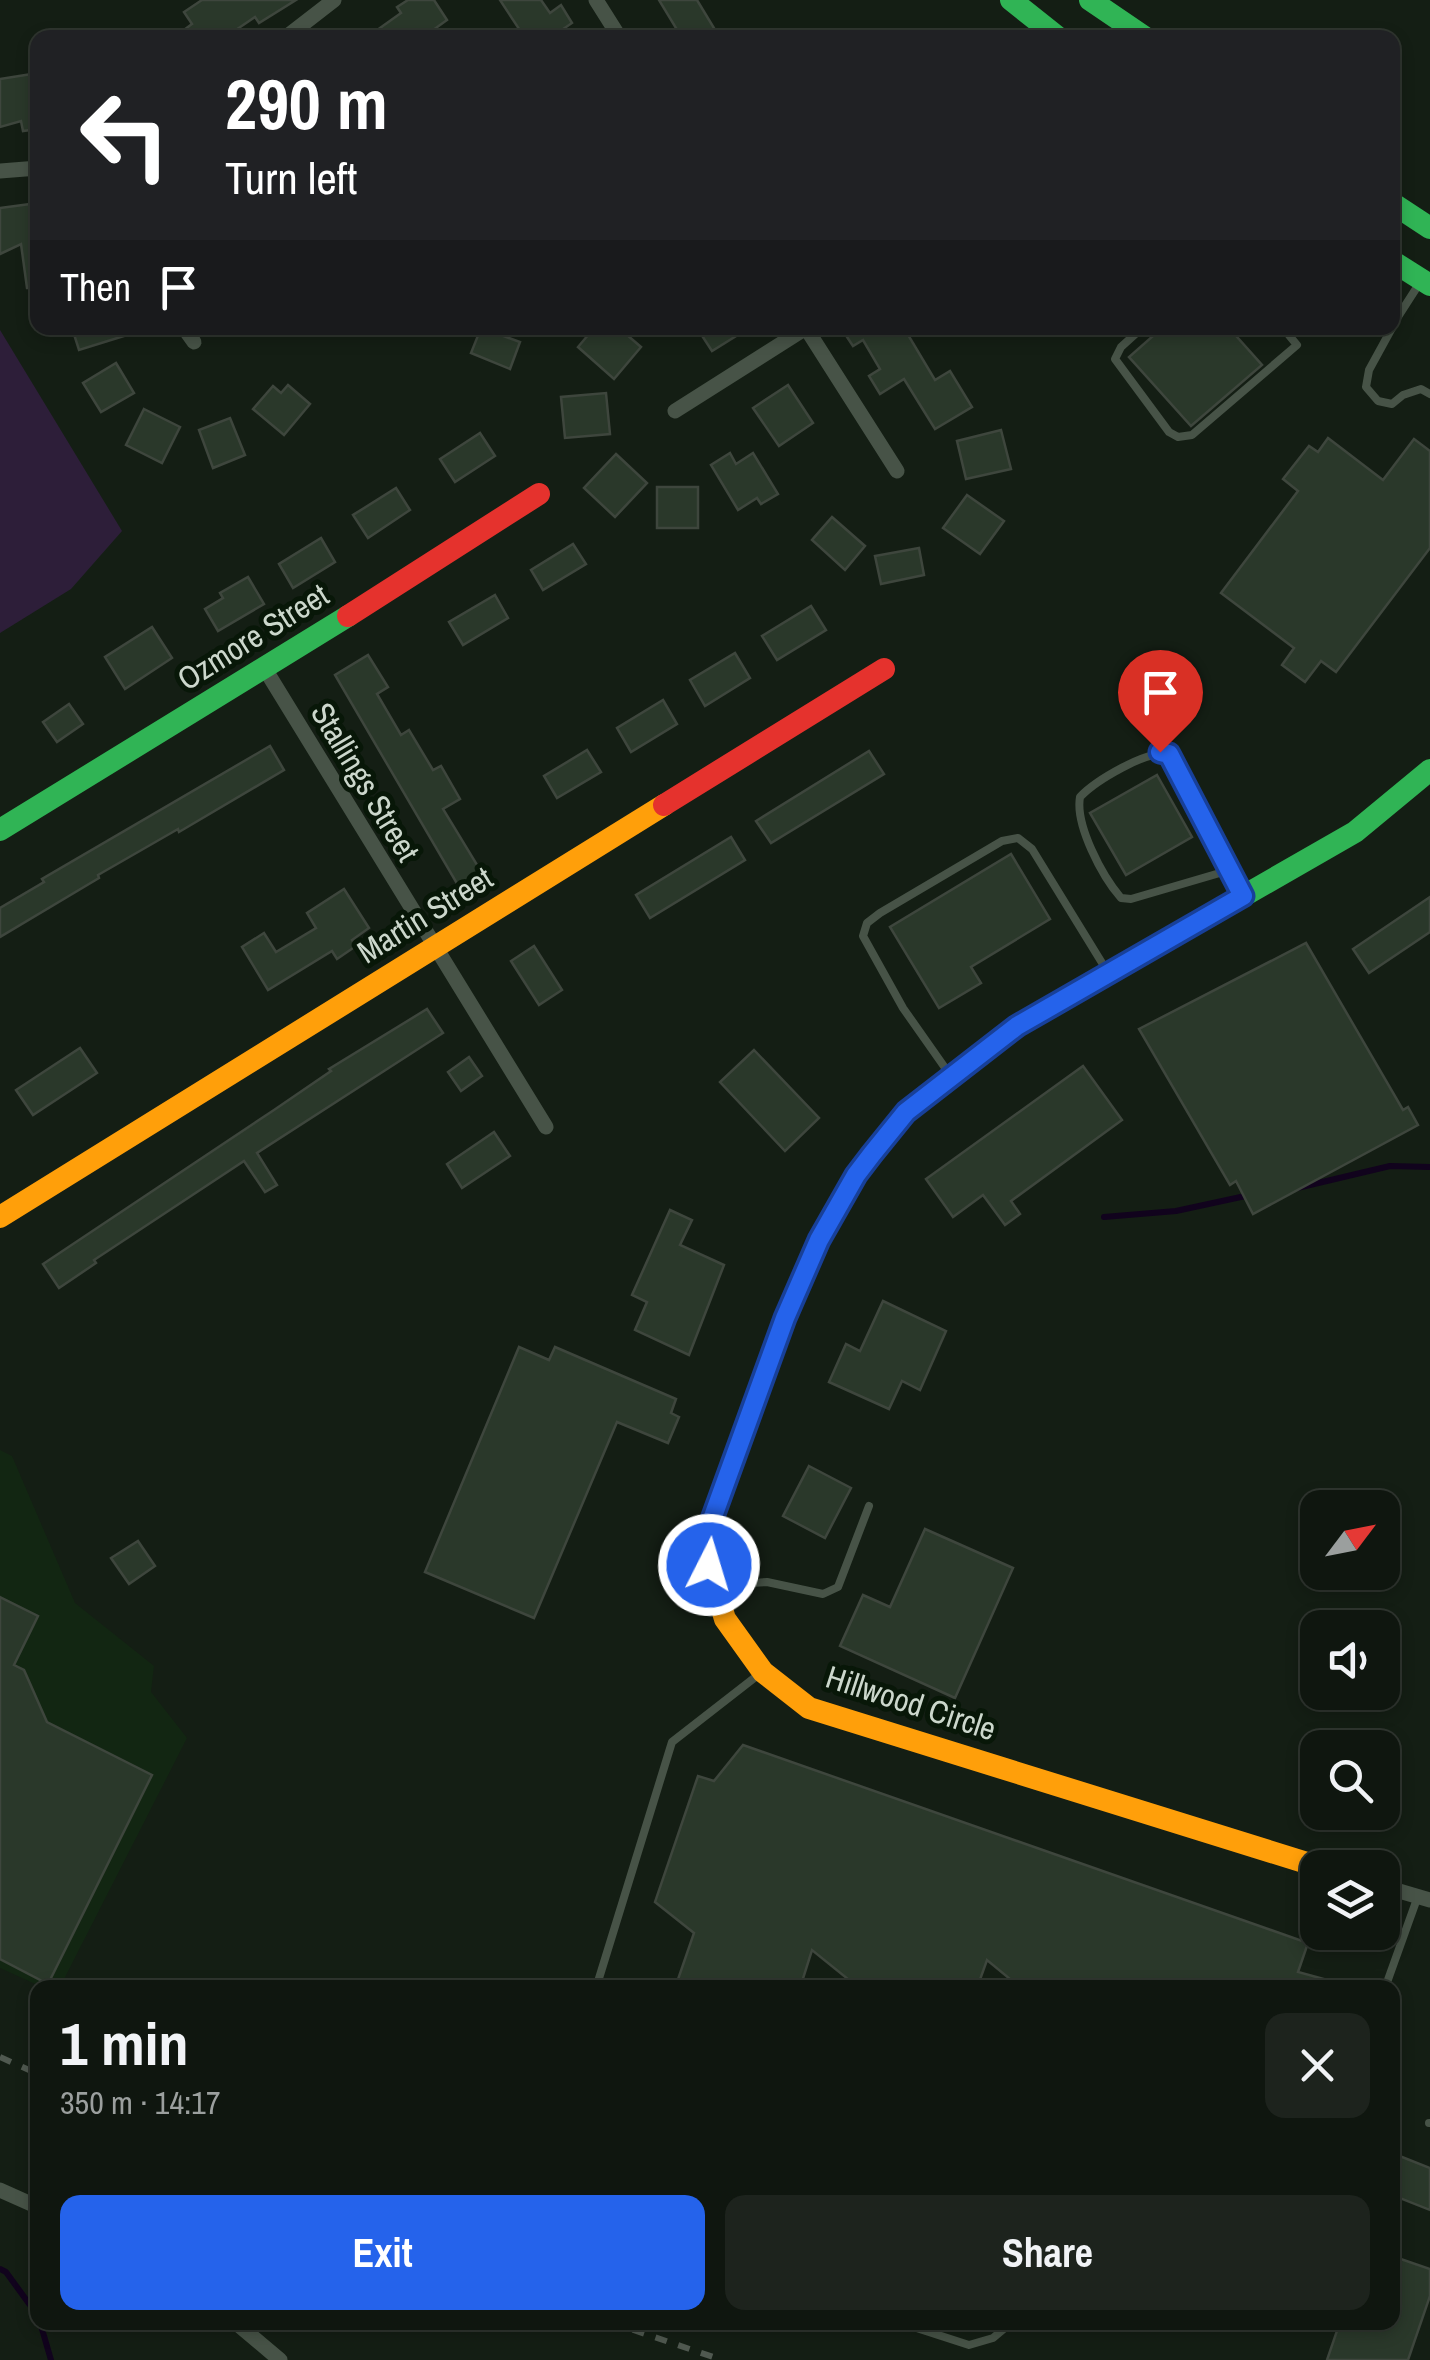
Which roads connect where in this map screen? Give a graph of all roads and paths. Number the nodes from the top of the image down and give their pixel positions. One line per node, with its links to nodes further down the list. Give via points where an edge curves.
1 (334, 0): 5 (street)
2 (596, 0): 6 (street)
3 (1011, 0): 7 (street)
4 (1090, 0): 8 (street)
5 (295, 30)
6 (615, 30)
7 (1050, 30)
8 (1134, 30)
9 (30, 169): 10 (street)
10 (0, 171)
11 (1400, 208): 12 (street)
12 (1430, 228)
13 (1400, 266): 14 (street)
14 (1426, 283): 15 (lane)
15 (1400, 317)
16 (189, 335): 22 (street)
17 (795, 335): 24 (street)
18 (810, 335): 25 (street)
19 (1134, 335): 20 (lane, via 1115,359 1178,437 1192,436 1297,345)
20 (1289, 335)
21 (1388, 335): 23 (lane, via 1366,387 1378,402 1392,404 1421,389)
22 (194, 342)
23 (1430, 394)
24 (675, 411)
25 (897, 471)
26 (539, 494): 28 (street, Ozmore Street)
27 (884, 668): 33 (street, Martin Street)
28 (265, 669): 30 (street, Ozmore Street); 33 (street, Stallings Street)
29 (1430, 770): 32 (street, Hillwood Circle, via 1354,832)
30 (0, 830)
31 (1230, 870): 31 (lane, via 1169,754 1113,773 1080,797 1077,812 1088,840 1121,898); 32 (lane)
32 (1243, 896): 34 (street, Hillwood Circle)
33 (433, 948): 36 (street, Stallings Street); 37 (street, Martin Street)
34 (1108, 973): 35 (street, Hillwood Circle, via 1017,1026); 35 (lane, via 1032,849 1018,838 1002,841 880,913 862,936)
35 (951, 1076): 39 (street, Hillwood Circle, via 906,1112 819,1240 711,1522)
36 (546, 1127)
37 (0, 1217)
38 (869, 1506): 39 (lane, via 838,1586 823,1594 767,1582)
39 (715, 1586): 40 (street, Hillwood Circle, via 725,1619)
40 (762, 1672): 41 (street, Hillwood Circle, via 809,1708); 43 (lane, via 672,1742)
41 (1300, 1861)
42 (1424, 1898): 44 (lane)
43 (598, 1980)
44 (1388, 1980)
45 (0, 2190): 46 (street)
46 (30, 2203)
47 (244, 2330): 50 (street)
48 (923, 2330): 49 (lane, via 969,2345)
49 (1002, 2330)
50 (280, 2360)

